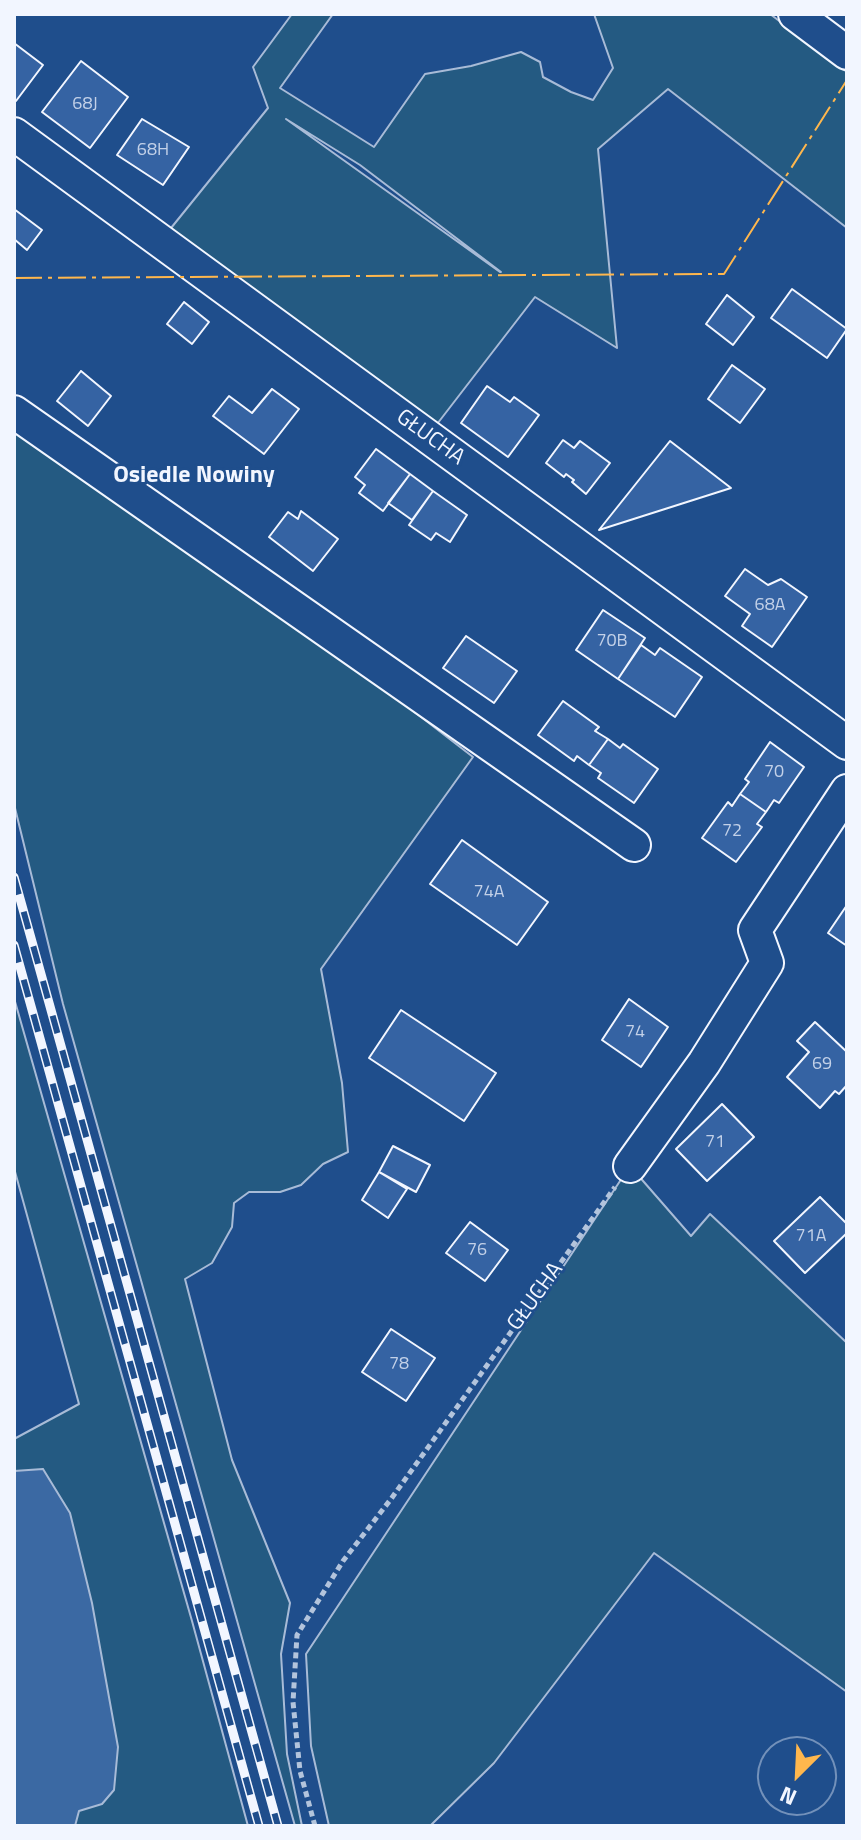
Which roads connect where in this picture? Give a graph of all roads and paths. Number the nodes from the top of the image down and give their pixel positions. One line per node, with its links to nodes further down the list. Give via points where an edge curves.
1 (795, 14): 2 (street)
2 (847, 53)
3 (14, 134): 5 (street, GŁUCHA)
4 (14, 412): 7 (street)
5 (847, 743)
6 (847, 791): 8 (street, via 755,930 767,963)
7 (634, 845)
8 (630, 1166): 9 (path, GŁUCHA, via 343,1561 297,1635 293,1702 300,1771)
9 (315, 1826)

